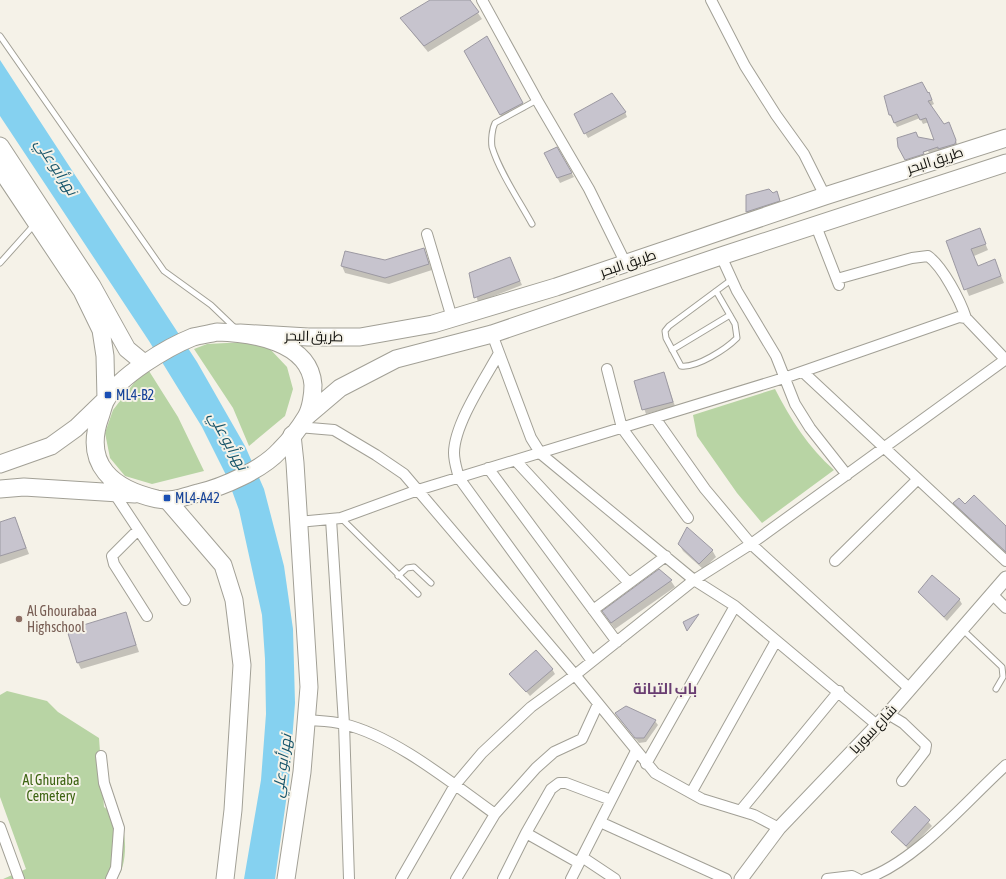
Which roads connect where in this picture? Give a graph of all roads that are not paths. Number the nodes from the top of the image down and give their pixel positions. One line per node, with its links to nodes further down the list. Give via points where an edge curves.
1 (482, 0): 4 (street)
2 (711, 0): 9 (street, via 745,66 804,154)
3 (0, 36): 22 (lane, via 164,270 211,305)
4 (537, 100): 11 (lane, via 495,123 492,145); 16 (street, via 590,189)
5 (1006, 138): 9 (main road, طريق البحر)
6 (0, 148): 27 (main road, via 92,286 127,350)
7 (1006, 163): 12 (main road, طريق البحر)
8 (0, 168): 10 (main road)
9 (825, 196): 16 (main road, طريق البحر)
10 (36, 223): 15 (lane); 31 (main road, via 82,291 101,330 105,356)
11 (532, 224)
12 (816, 226): 14 (main road, طريق البحر); 21 (street, via 838,282 928,256 942,273)
13 (427, 234): 20 (street)
14 (721, 256): 17 (street); 23 (main road, طريق البحر)
15 (0, 263)
16 (626, 264): 20 (main road, طريق البحر)
17 (731, 280): 18 (lane); 30 (street, via 776,356)
18 (716, 291): 19 (lane); 24 (lane, via 665,331)
19 (730, 315): 24 (lane); 24 (lane, via 735,324 737,338 696,365 681,366)
20 (452, 318): 22 (main road, طريق البحر, via 360,337)
21 (966, 318): 26 (street); 29 (street, via 959,317)
22 (240, 333): 27 (main road, via 217,332 194,337); 33 (main road, via 280,342 303,359 312,377 313,392)
23 (492, 334): 25 (street); 33 (main road, طريق البحر, via 396,359 340,388)
24 (672, 350)
25 (498, 355): 36 (street, via 533,443); 41 (street, via 456,438 454,454)
26 (1006, 359): 35 (street)
27 (144, 363): 31 (main road)
28 (607, 369): 34 (street)
29 (803, 372): 30 (street); 35 (street)
30 (784, 378): 32 (street); 40 (street, via 790,397 799,412)
31 (106, 399): 38 (main road, via 76,428 51,446); 46 (main road, via 95,442 98,462 109,477)
32 (655, 418): 34 (street); 52 (street, via 705,489)
33 (299, 426): 44 (street, via 323,428 344,434 404,474); 47 (main road, via 280,451 261,466 217,488); 50 (main road, via 295,463)
34 (622, 428): 36 (street); 49 (street)
35 (884, 448): 40 (street); 42 (street)
36 (541, 454): 37 (street); 53 (street)
37 (516, 461): 39 (street); 60 (street)
38 (0, 464)
39 (488, 468): 41 (street); 66 (street)
40 (847, 475): 52 (street)
41 (459, 478): 44 (street); 71 (street)
42 (918, 479): 54 (street); 55 (street)
43 (0, 489): 45 (main road, via 24,487)
44 (418, 490): 48 (street); 72 (street)
45 (114, 493): 46 (main road); 51 (street)
46 (138, 494): 47 (main road)
47 (168, 501): 98 (main road, via 223,565 234,600 242,665 234,810)
48 (336, 518): 50 (street); 56 (lane); 79 (street)
49 (688, 518)
50 (298, 522): 78 (main road, via 309,687)
51 (138, 530): 63 (street); 67 (street, via 112,556 114,564)
52 (750, 544): 58 (street); 73 (street)
53 (666, 556): 58 (street); 60 (street)
54 (835, 561)
55 (1006, 561)
56 (398, 576): 59 (lane, via 407,568 414,567); 61 (lane)
57 (1006, 578): 62 (street, شارع سوريا)
58 (694, 580): 64 (street); 70 (street)
59 (431, 583)
60 (628, 583): 66 (street)
61 (418, 594)
62 (992, 594): 65 (street); 68 (street, شارع سوريا)
63 (185, 600)
64 (735, 606): 69 (street); 83 (street)
65 (1006, 608)
66 (593, 610): 70 (street)
67 (147, 616)
68 (962, 629): 73 (street, شارع سوريا); 74 (lane, via 1002,667 1003,677)
69 (776, 640): 75 (street); 87 (street)
70 (617, 642): 71 (street)
71 (592, 661): 72 (street)
72 (575, 675): 76 (street); 86 (street, via 531,707 482,753)
73 (910, 689): 77 (street, شارع سوريا)
74 (996, 689)
75 (839, 692): 80 (street); 89 (street)
76 (598, 704): 81 (street); 90 (street, via 582,739 554,752 536,768)
77 (888, 714): 80 (street, شارع سوريا); 85 (street, via 903,723 926,745 925,751)
78 (307, 720): 79 (street); 99 (main road)
79 (344, 724): 86 (street, via 409,754); 100 (street)
80 (877, 724): 93 (street, شارع سوريا)
81 (636, 751): 83 (street); 88 (street)
82 (101, 756): 97 (street, via 104,783 119,828 116,868)
83 (646, 764): 87 (street, via 663,779)
84 (1006, 765): 110 (street, via 919,847 890,868)
85 (902, 781)
86 (455, 785): 90 (street); 101 (street)
87 (691, 793): 89 (street)
88 (611, 800): 91 (street); 94 (street, via 566,783 559,783 552,789)
89 (741, 810): 93 (street)
90 (495, 814): 102 (street)
91 (600, 822): 95 (street); 106 (street)
92 (0, 827): 96 (street)
93 (779, 828): 107 (street, شارع سوريا)
94 (526, 833): 95 (street); 103 (street)
95 (580, 860): 104 (street); 105 (street)
96 (19, 879)
97 (111, 879)
98 (225, 879)
99 (286, 879)
100 (349, 879)
101 (401, 879)
102 (456, 879)
103 (503, 879)
104 (571, 879)
105 (615, 879)
106 (726, 879)
107 (741, 879)
108 (827, 879): 109 (street, via 852,876)
109 (858, 879)
110 (865, 879)

